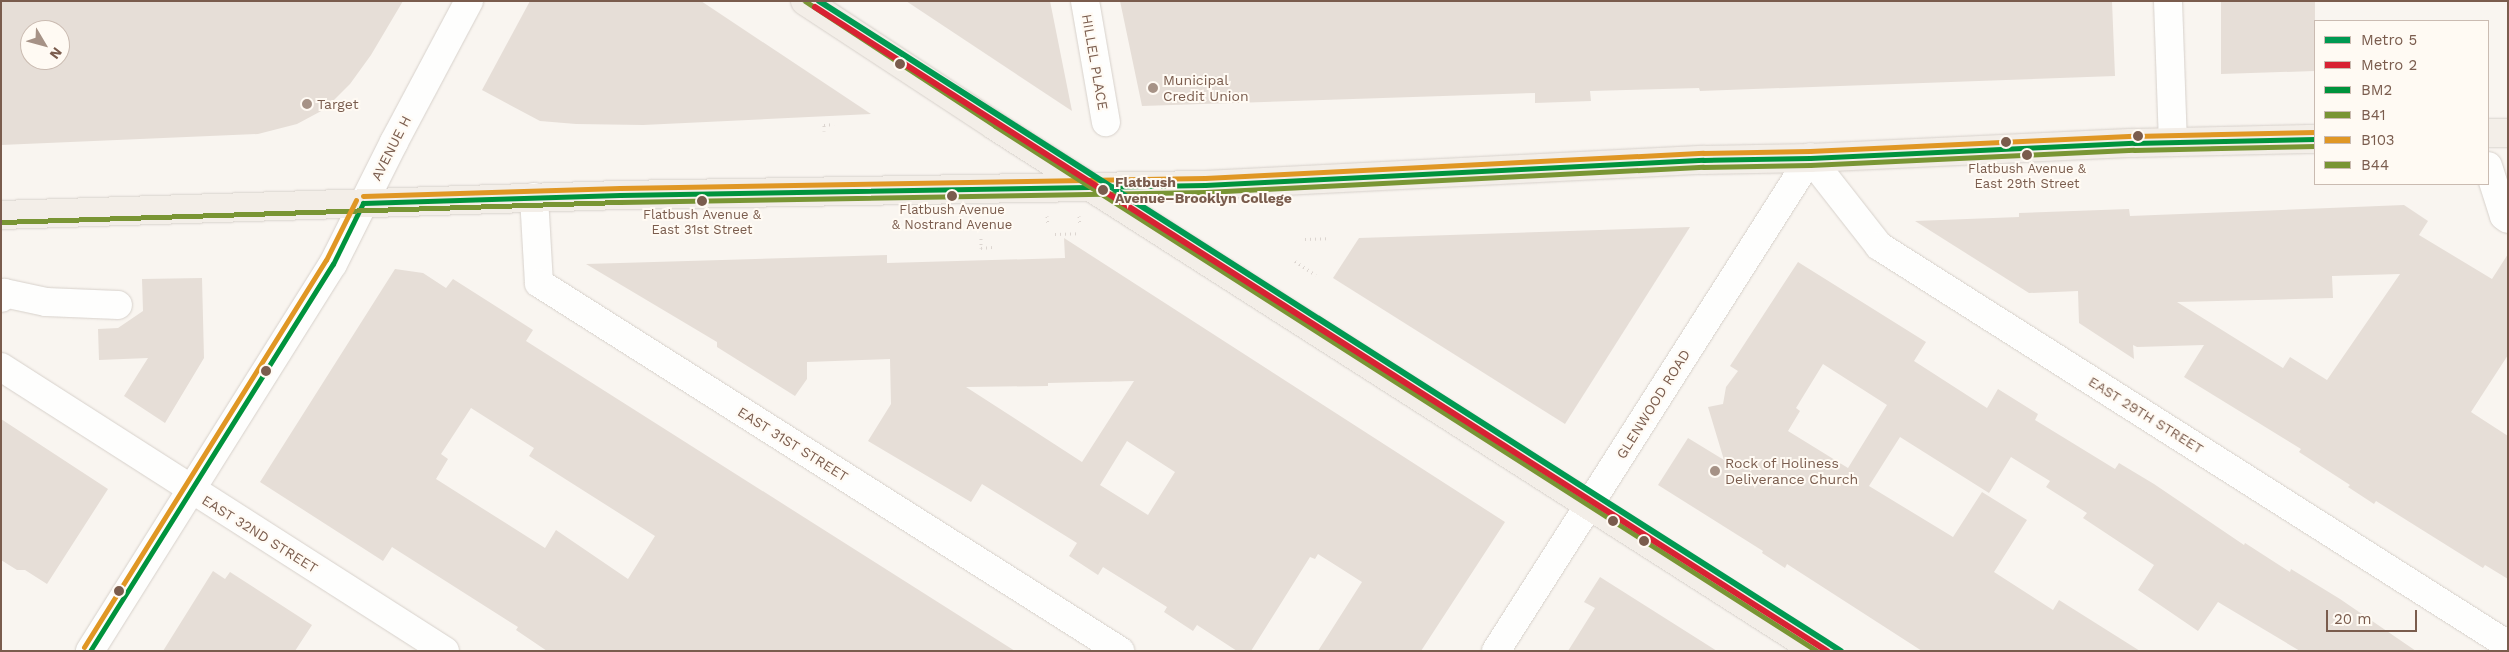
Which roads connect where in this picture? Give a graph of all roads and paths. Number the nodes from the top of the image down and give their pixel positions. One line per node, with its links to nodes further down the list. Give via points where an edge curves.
1 (469, 1): 16 (street, AVENUE H)
2 (805, 1): 14 (main road)
3 (1085, 1): 5 (street, HILLEL PLACE)
4 (2168, 1): 11 (street)
5 (1106, 122)
6 (834, 124): 7 (path, via 824,125)
7 (824, 131)
8 (2508, 132): 9 (main road)
9 (2489, 133)
10 (2314, 139): 11 (main road)
11 (2173, 142): 12 (main road)
12 (1810, 158): 14 (main road, via 1703,160 1205,185); 33 (street, GLENWOOD ROAD); 34 (street, EAST 29TH STREET, via 1879,246)
13 (2489, 169): 19 (street, via 2504,216)
14 (1091, 187): 15 (main road); 33 (main road)
15 (534, 198): 16 (main road); 37 (street, EAST 31ST STREET, via 539,283)
16 (363, 203): 17 (main road); 32 (street, AVENUE H, via 333,264)
17 (1, 215)
18 (1046, 215): 20 (path)
19 (2508, 219)
20 (1048, 225)
21 (1080, 233): 22 (path)
22 (1054, 234)
23 (981, 238): 26 (path, via 981,248)
24 (1329, 238): 25 (path)
25 (1305, 239)
26 (992, 247)
27 (1295, 261): 28 (path)
28 (1316, 275)
29 (3, 296): 30 (street, via 46,302)
30 (118, 305)
31 (1, 366): 32 (street, EAST 32ND STREET)
32 (190, 489): 35 (street, AVENUE H); 36 (street, EAST 32ND STREET)
33 (1588, 505): 38 (street, GLENWOOD ROAD); 39 (main road)
34 (2508, 645)
35 (90, 651)
36 (445, 651)
37 (1120, 651)
38 (1496, 651)
39 (1817, 651)

